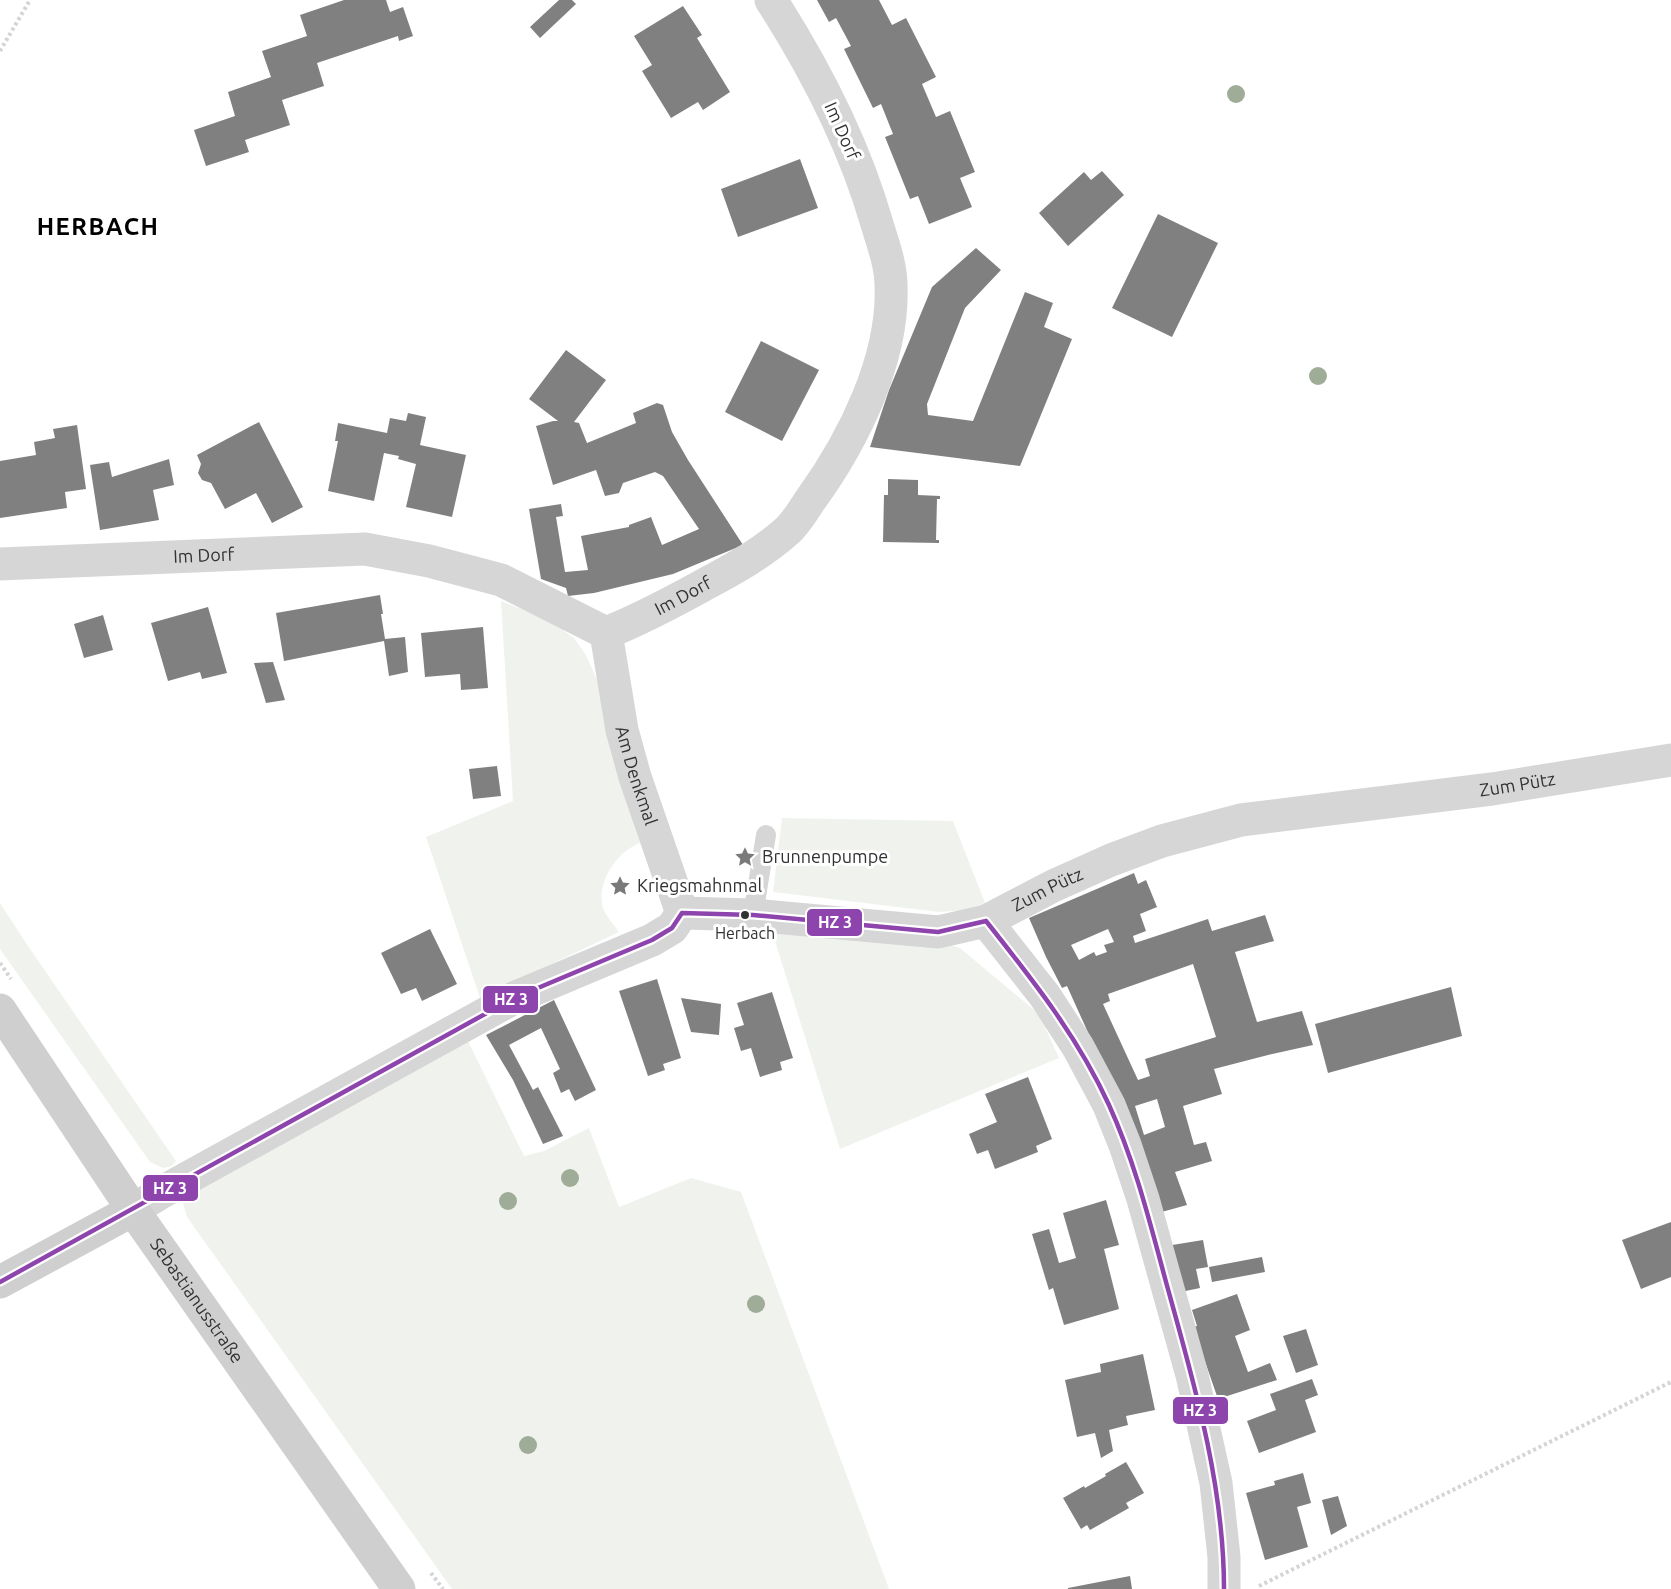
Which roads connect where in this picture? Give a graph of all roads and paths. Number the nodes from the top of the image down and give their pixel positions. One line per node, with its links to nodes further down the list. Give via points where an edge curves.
1 (30, 0): 3 (path)
2 (771, 0): 5 (street, Im Dorf, via 809,61 867,189 892,285 883,349 862,411 841,455 790,529 756,556)
3 (0, 51)
4 (0, 564): 5 (street, Im Dorf, via 365,549 501,580)
5 (606, 633): 8 (street, Am Denkmal, via 634,777)
6 (1671, 760): 10 (street, Zum Pütz, via 1492,789 1241,820 1162,841 1111,860)
7 (766, 835): 9 (lane)
8 (682, 913): 9 (street, Zum Pütz); 12 (street, via 672,928 652,940 514,998)
9 (753, 915): 10 (street, Zum Pütz, via 938,932)
10 (986, 921): 16 (street, via 1045,996 1078,1047 1125,1145 1192,1375 1216,1483)
11 (0, 1010): 12 (street, Sebastianusstraße)
12 (133, 1210): 13 (street); 15 (street, Sebastianusstraße)
13 (0, 1282)
14 (1671, 1382): 17 (path)
15 (399, 1589)
16 (1224, 1589)
17 (1253, 1589)

